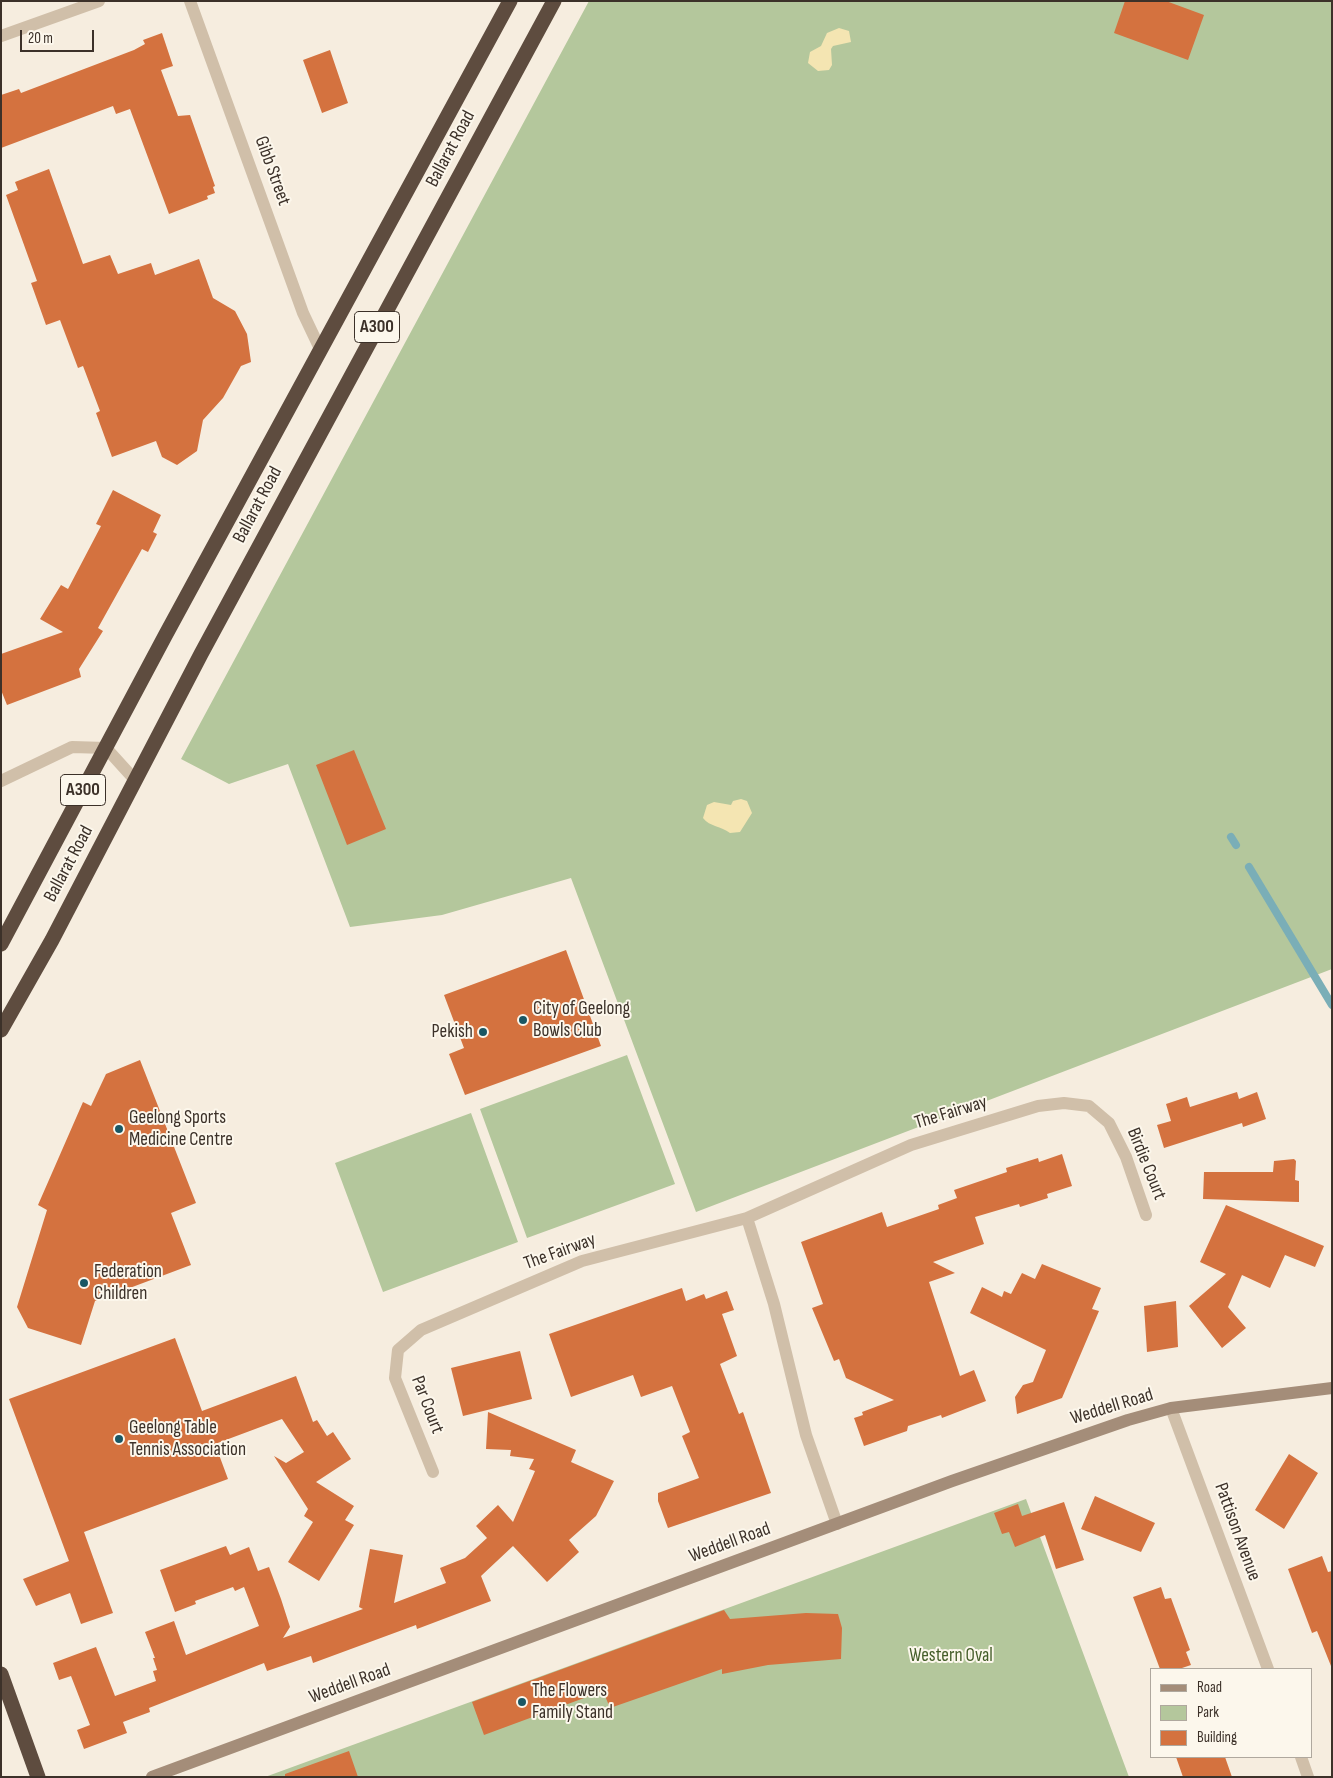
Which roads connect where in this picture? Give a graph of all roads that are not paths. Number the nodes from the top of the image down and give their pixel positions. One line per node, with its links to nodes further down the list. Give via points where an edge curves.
1 (99, 1): 5 (street)
2 (190, 1): 6 (street, Gibb Street, via 304,313)
3 (510, 1): 6 (highway, Ballarat Road / A300)
4 (554, 1): 8 (highway, Ballarat Road / A300)
5 (1, 36)
6 (321, 351): 7 (highway, Ballarat Road / A300)
7 (106, 748): 8 (street); 9 (street, via 72,747); 10 (highway, Ballarat Road / A300)
8 (135, 780): 11 (highway, Ballarat Road / A300)
9 (1, 781)
10 (1, 944)
11 (1, 1030)
12 (1089, 1106): 13 (street, Birdie Court, via 1109,1123 1126,1157); 14 (street, The Fairway, via 1064,1103 1038,1106 911,1145)
13 (1146, 1215)
14 (747, 1218): 15 (street, The Fairway, via 582,1261 421,1330); 19 (street, via 774,1304 806,1435)
15 (398, 1350): 18 (street, Par Court, via 395,1378)
16 (1332, 1388): 17 (street, Weddell Road)
17 (1170, 1408): 19 (street, Weddell Road, via 1021,1456); 20 (street, Pattison Avenue)
18 (433, 1472)
19 (837, 1524): 24 (street, Weddell Road)
20 (1268, 1668)
21 (1, 1674): 23 (highway)
22 (1301, 1758): 25 (street)
23 (38, 1777)
24 (152, 1777)
25 (1308, 1777)

